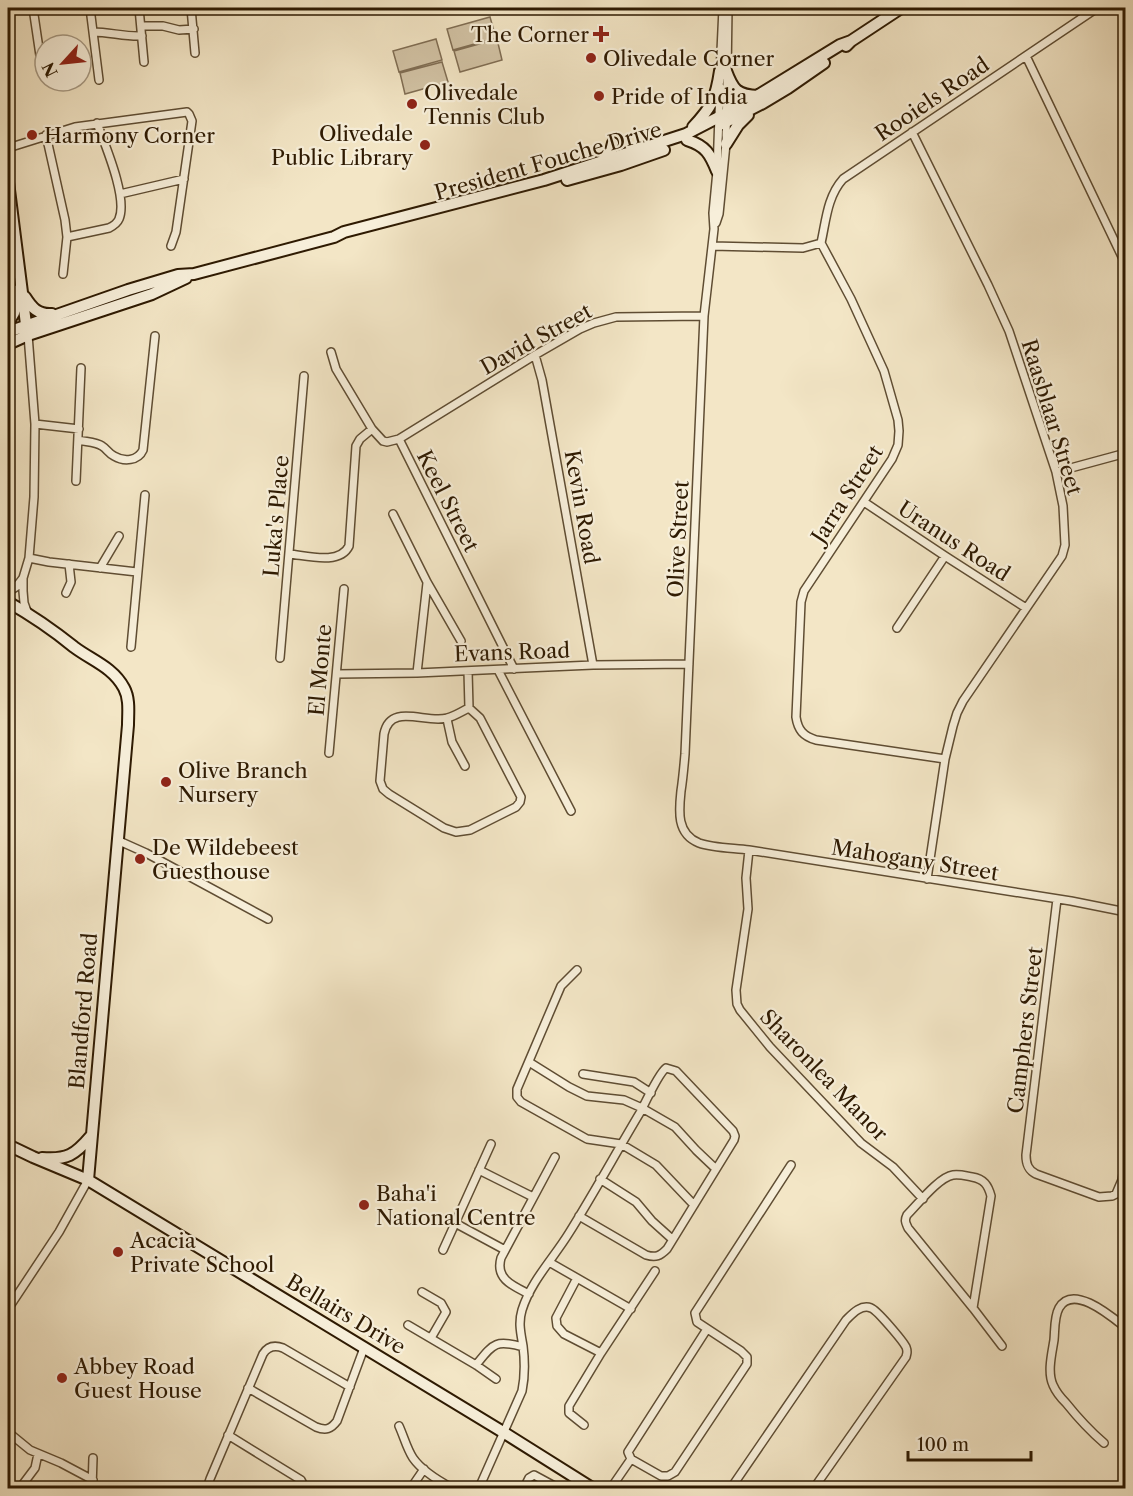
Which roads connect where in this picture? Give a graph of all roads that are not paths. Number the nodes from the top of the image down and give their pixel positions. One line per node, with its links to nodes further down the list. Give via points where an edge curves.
1 (33, 8): 12 (street)
2 (90, 8): 11 (street)
3 (139, 8): 9 (street)
4 (191, 8): 10 (street)
5 (723, 8): 17 (street, Olive Street)
6 (728, 8): 17 (street, Olive Street)
7 (901, 8): 19 (street, President Fouche Drive)
8 (1097, 8): 15 (street, Rooiels Road)
9 (141, 26): 10 (street); 13 (street)
10 (194, 29): 14 (street)
11 (93, 32): 13 (street); 18 (street)
12 (37, 33)
13 (142, 36): 16 (street)
14 (195, 53)
15 (1026, 56): 22 (street, Rooiels Road); 40 (street)
16 (144, 62)
17 (723, 71): 19 (street, via 737,91); 20 (street, Olive Street); 24 (street, via 713,102)
18 (99, 80)
19 (760, 100): 20 (street, President Fouche Drive); 26 (street)
20 (723, 120): 24 (street, President Fouche Drive); 26 (street, Olive Street); 29 (street, Olive Street)
21 (97, 123): 23 (street); 30 (street, via 189,114 192,121); 32 (street)
22 (912, 132): 37 (street, Rooiels Road, via 838,184); 62 (street, Raasblaar Street, via 1009,331)
23 (46, 135): 27 (street); 36 (street)
24 (687, 137): 28 (street, President Fouche Drive); 29 (street, via 706,150); 35 (street, President Fouche Drive, via 621,165)
25 (613, 143): 28 (street)
26 (726, 144): 34 (street, Olive Street)
27 (8, 148)
28 (601, 163): 35 (street, President Fouche Drive)
29 (717, 171): 34 (street, Olive Street)
30 (184, 179): 32 (street); 38 (street)
31 (8, 182): 33 (street)
32 (120, 194): 36 (street, via 119,220 115,225)
33 (11, 227): 43 (street)
34 (714, 230): 39 (street, Olive Street)
35 (337, 236): 42 (street, President Fouche Drive)
36 (68, 237): 41 (street)
37 (821, 243): 39 (street, via 803,248); 65 (street, Jarra Street, via 884,371 898,420 895,452)
38 (171, 246)
39 (712, 246): 46 (street, Olive Street)
40 (1125, 265)
41 (63, 274)
42 (194, 274): 45 (street, President Fouche Drive, via 178,275); 48 (street, President Fouche Drive, via 152,294)
43 (20, 276): 44 (street); 47 (street, via 14,313)
44 (23, 294): 45 (street, via 40,313); 48 (street)
45 (70, 310): 48 (street, President Fouche Drive)
46 (704, 316): 53 (street, David Street, via 605,319); 88 (street, Olive Street)
47 (8, 323)
48 (27, 330): 49 (street, President Fouche Drive); 51 (street, President Fouche Drive); 56 (street)
49 (8, 332)
50 (156, 336): 59 (street, via 141,454 134,459 120,459 102,446)
51 (8, 344)
52 (331, 352): 58 (street, via 336,369)
53 (535, 355): 60 (street, David Street); 89 (street, Kevin Road)
54 (81, 368): 57 (street)
55 (304, 376): 68 (street, Luka's Place)
56 (35, 424): 57 (street); 70 (street)
57 (79, 429): 59 (street)
58 (372, 429): 60 (street, Keel Street, via 387,442); 68 (street, via 356,446 347,550 332,558)
59 (78, 440): 63 (street)
60 (399, 440): 90 (street, Keel Street)
61 (1125, 453): 62 (street)
62 (1056, 472): 80 (street, Raasblaar Street, via 1063,506 1064,551)
63 (76, 481)
64 (145, 495): 73 (street)
65 (864, 502): 69 (street, Uranus Road); 98 (street, Jarra Street, via 804,591 797,724 804,735 816,740)
66 (393, 514): 75 (street)
67 (119, 536): 72 (street)
68 (290, 554): 87 (street, Luka's Place)
69 (945, 556): 80 (street, Uranus Road); 83 (street)
70 (29, 558): 71 (street); 74 (street)
71 (69, 564): 72 (street); 78 (street, via 71,582)
72 (100, 568): 73 (street)
73 (137, 572): 86 (street)
74 (23, 578): 77 (street); 82 (street)
75 (427, 582): 84 (street); 93 (street)
76 (344, 589): 94 (street, El Monte)
77 (8, 592)
78 (66, 593)
79 (8, 602): 82 (street)
80 (1026, 608): 98 (street, Raasblaar Street, via 963,701)
81 (8, 609): 85 (street)
82 (28, 614): 85 (street)
83 (897, 628)
84 (461, 641)
85 (75, 647): 101 (street, Blandford Road, via 114,675 127,694 128,725)
86 (131, 647)
87 (280, 658)
88 (688, 664): 89 (street, Evans Road); 102 (street, Olive Street, via 680,819 685,833)
89 (593, 665): 90 (street, Evans Road)
90 (514, 669): 91 (street, Evans Road)
91 (498, 670): 92 (street, Evans Road); 100 (street)
92 (468, 671): 93 (street, Evans Road); 95 (street)
93 (417, 673): 94 (street, Evans Road)
94 (337, 674): 97 (street, El Monte)
95 (469, 708): 96 (street); 96 (street, via 480,718 521,797 516,807 464,832 444,828 386,792 381,784 384,734 389,722 405,717)
96 (447, 718): 99 (street, via 452,742)
97 (329, 753)
98 (945, 759): 104 (street, Raasblaar Street)
99 (465, 766)
100 (572, 811)
101 (117, 840): 107 (street); 113 (street, Blandford Road)
102 (699, 843): 103 (street, Mahogany Street)
103 (749, 850): 104 (street, Mahogany Street); 126 (street, Sharonlea Manor, via 748,909 737,1004 770,1047)
104 (927, 879): 105 (street, Mahogany Street)
105 (1057, 899): 106 (street, Mahogany Street); 117 (street, Camphers Street, via 1027,1164 1036,1174 1099,1197 1112,1196 1122,1180)
106 (1125, 912)
107 (268, 919)
108 (577, 970): 109 (street, via 561,986)
109 (529, 1062): 112 (street, via 587,1095 624,1100); 115 (street, via 516,1093 521,1102 587,1138)
110 (583, 1074): 111 (street, via 634,1082)
111 (651, 1093): 112 (street); 121 (street, via 664,1070 670,1068 733,1131 734,1140)
112 (642, 1108): 115 (street); 121 (street, via 675,1127)
113 (91, 1136): 119 (street, via 69,1156); 124 (street, Blandford Road)
114 (491, 1144): 122 (street)
115 (621, 1144): 123 (street); 127 (street, via 656,1165)
116 (9, 1147): 119 (street, Bellairs Drive)
117 (1125, 1156)
118 (555, 1157): 125 (street)
119 (33, 1158): 124 (street, Bellairs Drive)
120 (791, 1165): 144 (street, via 696,1309 696,1319)
121 (716, 1169): 127 (street)
122 (479, 1170): 125 (street); 129 (street)
123 (600, 1179): 128 (street); 130 (street, via 636,1202)
124 (88, 1180): 138 (street, Blandford Road, via 59,1232); 148 (street, Bellairs Drive)
125 (533, 1197): 132 (street)
126 (922, 1199): 139 (street, via 907,1215 906,1223); 139 (street, via 951,1175 976,1178 989,1188 991,1196)
127 (694, 1205): 130 (street)
128 (579, 1216): 130 (street, via 646,1255 661,1255); 133 (street)
129 (455, 1223): 131 (street); 132 (street)
130 (672, 1239)
131 (443, 1250)
132 (505, 1250): 137 (street, via 499,1264 504,1279)
133 (549, 1262): 135 (street); 137 (street)
134 (655, 1271): 141 (street)
135 (577, 1278): 141 (street); 149 (street, via 556,1318 557,1326 564,1334)
136 (422, 1292): 145 (street, via 441,1303 446,1312)
137 (529, 1293): 147 (street, via 519,1321)
138 (10, 1298): 140 (street, Blandford Road)
139 (973, 1308): 146 (street)
140 (8, 1309)
141 (631, 1309): 149 (street)
142 (408, 1325): 145 (street)
143 (1125, 1328): 159 (street, via 1097,1306 1078,1299 1061,1305 1057,1315 1051,1380 1085,1426)
144 (707, 1329): 162 (street, via 629,1450); 162 (street, via 744,1354 748,1360 745,1367 671,1475 661,1476)
145 (431, 1338): 150 (street)
146 (1002, 1346)
147 (523, 1347): 150 (street, via 499,1343); 157 (street, via 525,1379)
148 (364, 1348): 152 (street); 157 (street, Bellairs Drive)
149 (601, 1353): 154 (street, via 568,1408 571,1416)
150 (476, 1365): 151 (street)
151 (496, 1379)
152 (350, 1387): 153 (street, via 278,1346 263,1354); 153 (street, via 337,1421 325,1430)
153 (248, 1388): 158 (street)
154 (584, 1425)
155 (399, 1426): 163 (street, via 412,1457)
156 (8, 1432): 160 (street)
157 (503, 1432): 170 (street); 173 (street, Bellairs Drive)
158 (228, 1435): 166 (street); 167 (street, via 301,1480)
159 (1104, 1443)
160 (38, 1454): 164 (street, via 61,1463); 165 (street, via 34,1468)
161 (93, 1458): 164 (street)
162 (631, 1459): 174 (street)
163 (424, 1469): 168 (street); 169 (street)
164 (92, 1484)
165 (20, 1488)
166 (208, 1488)
167 (305, 1488)
168 (411, 1488)
169 (452, 1488)
170 (479, 1488)
171 (524, 1488): 172 (street, via 534,1474)
172 (558, 1488)
173 (592, 1488)
174 (611, 1488)
175 (731, 1488): 176 (street, via 846,1320 857,1310 871,1308 903,1342 906,1357)
176 (814, 1488)

